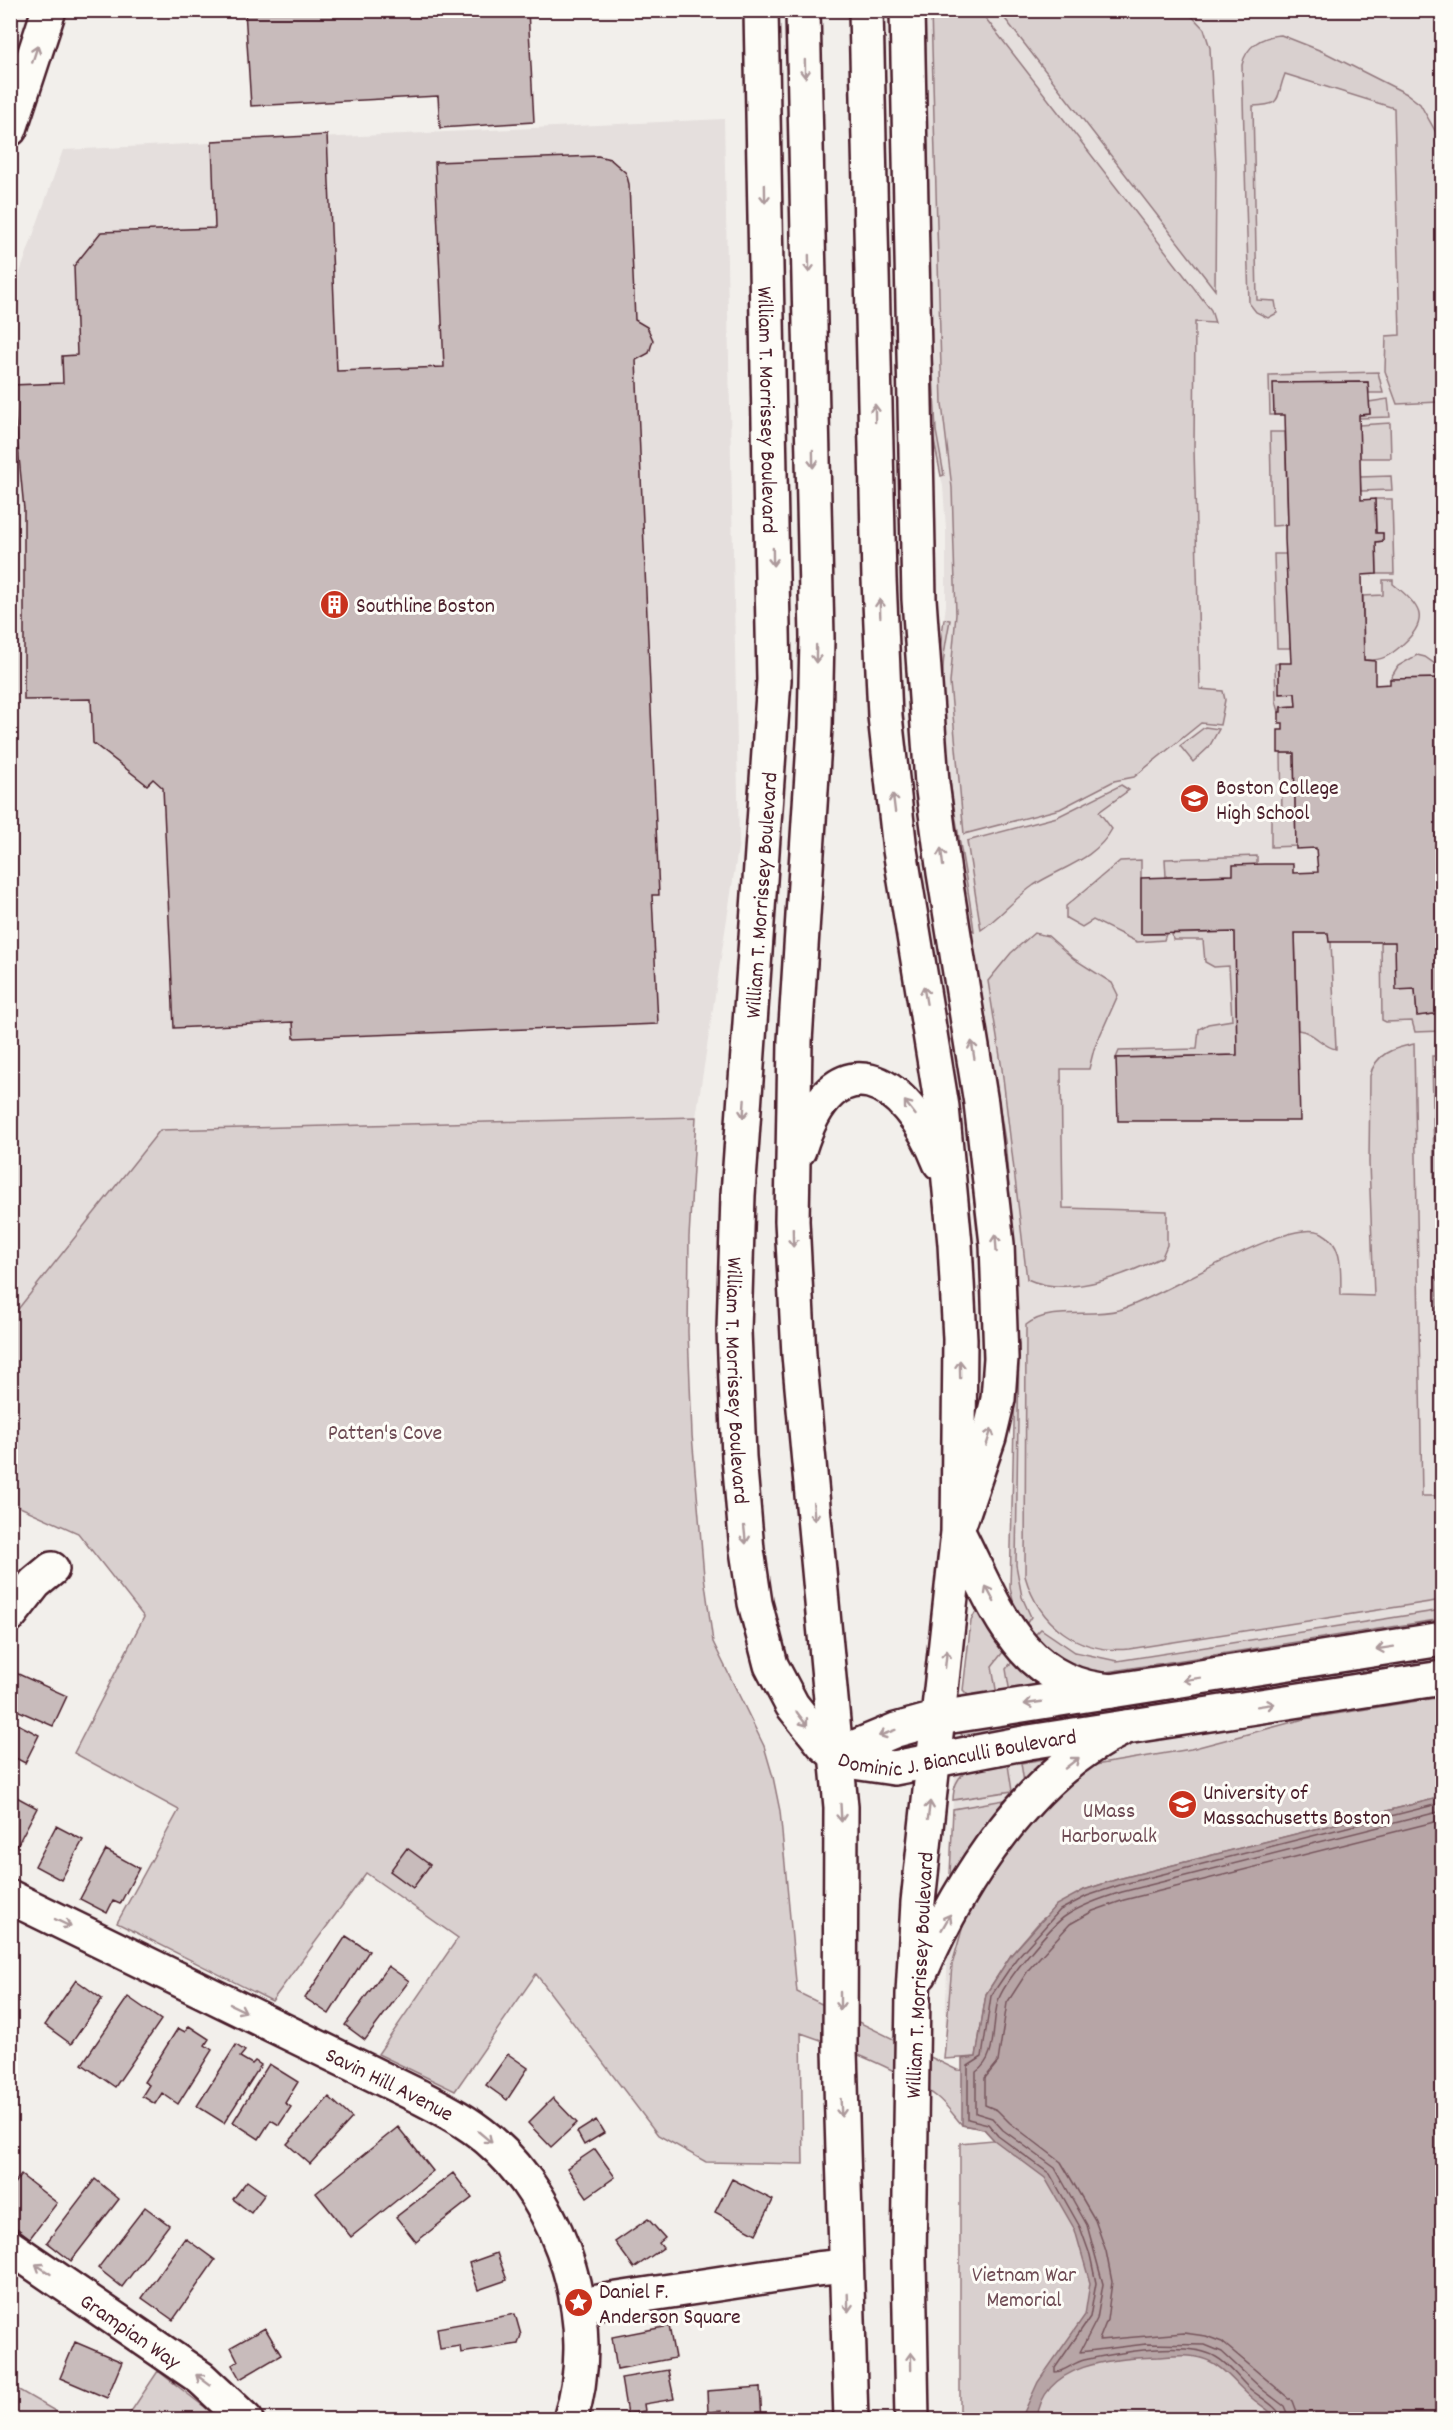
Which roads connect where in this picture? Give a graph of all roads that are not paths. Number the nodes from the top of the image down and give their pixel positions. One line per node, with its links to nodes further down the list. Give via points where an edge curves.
1 (49, 10): 6 (main road, one-way to 1)
2 (761, 10): 17 (main road, William T. Morrissey Boulevard, one-way to 17, via 774,680 736,1238 736,1386 747,1550 764,1639 774,1673 792,1705)
3 (803, 10): 7 (main road, William T. Morrissey Boulevard, one-way to 7, via 816,649 815,727 795,1041)
4 (866, 10): 8 (main road, William T. Morrissey Boulevard, one-way to 4, via 934,1056 900,850 885,716)
5 (907, 10): 9 (main road, William T. Morrissey Boulevard, one-way to 5, via 998,1399 999,1304 988,1150 944,873 924,692)
6 (10, 129)
7 (792, 1179): 8 (main road, one-way to 7, via 930,1139 907,1103 884,1086 864,1081 844,1083 822,1099 802,1139); 17 (main road, William T. Morrissey Boulevard, one-way to 17, via 796,1311)
8 (951, 1199): 9 (main road, William T. Morrissey Boulevard, one-way to 8, via 960,1339)
9 (958, 1532): 14 (main road, one-way to 9, via 1072,1684 1027,1655 1011,1633); 15 (main road, William T. Morrissey Boulevard, one-way to 9)
10 (52, 1569): 11 (main road, via 35,1583)
11 (10, 1615)
12 (1443, 1639): 14 (main road, Dominic J. Bianculli Boulevard, one-way to 14)
13 (1443, 1678): 16 (main road, Dominic J. Bianculli Boulevard, one-way to 13)
14 (1112, 1691): 15 (main road, Dominic J. Bianculli Boulevard, one-way to 15)
15 (939, 1718): 17 (main road, Dominic J. Bianculli Boulevard, one-way to 17, via 885,1733); 18 (main road, William T. Morrissey Boulevard)
16 (1125, 1727): 18 (main road, Dominic J. Bianculli Boulevard); 20 (main road, one-way to 16, via 940,1934 996,1839 1048,1782 1104,1738)
17 (836, 1755): 18 (main road, Dominic J. Bianculli Boulevard, via 873,1767 894,1768); 22 (main road, William T. Morrissey Boulevard, one-way to 22, via 842,1835 840,2050)
18 (934, 1761): 20 (main road, William T. Morrissey Boulevard, one-way to 18, via 918,1902)
19 (10, 1897): 23 (main road, Savin Hill Avenue, one-way to 23, via 418,2096 474,2128 503,2154 539,2202 563,2255)
20 (913, 1994): 27 (main road, William T. Morrissey Boulevard, one-way to 20, via 909,2259)
21 (10, 2247): 24 (main road, Grampian Way, one-way to 21, via 201,2378)
22 (846, 2266): 23 (main road); 26 (main road, William T. Morrissey Boulevard, one-way to 26)
23 (578, 2305): 25 (main road, Savin Hill Avenue, via 582,2355)
24 (246, 2420)
25 (570, 2420)
26 (851, 2420)
27 (912, 2420)

